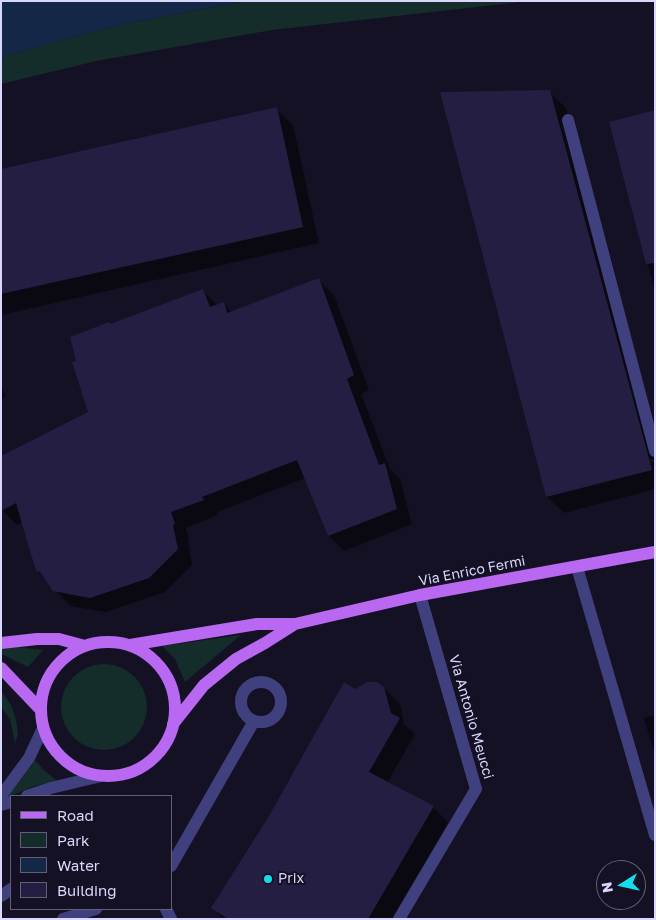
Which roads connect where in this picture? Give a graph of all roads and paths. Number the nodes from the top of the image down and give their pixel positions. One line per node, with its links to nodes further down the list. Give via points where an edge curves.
1 (568, 120): 2 (street)
2 (655, 451)
3 (655, 552): 4 (main road, Via Enrico Fermi)
4 (578, 566): 5 (main road, Via Enrico Fermi); 18 (street)
5 (420, 595): 6 (main road, Via Enrico Fermi); 22 (street, Via Antonio Meucci, via 476,789)
6 (295, 624): 8 (main road, Via Enrico Fermi, via 258,624); 13 (main road, Via Enrico Fermi, via 236,659 204,685)
7 (1, 643): 9 (main road, via 59,639)
8 (130, 645): 9 (main road, via 108,641); 13 (main road, via 151,656 166,674 174,694)
9 (85, 646): 11 (main road, via 65,657 54,668 43,692)
10 (1, 668): 11 (main road)
11 (41, 710): 14 (main road)
12 (254, 721): 19 (street)
13 (173, 725): 15 (main road, via 158,754 142,768 122,775)
14 (43, 728): 15 (main road, via 62,758 80,770); 17 (street, via 29,758)
15 (101, 776): 16 (street)
16 (30, 795)
17 (1, 796)
18 (655, 835)
19 (172, 864)
20 (93, 910): 21 (street)
21 (63, 919)
22 (399, 919)

